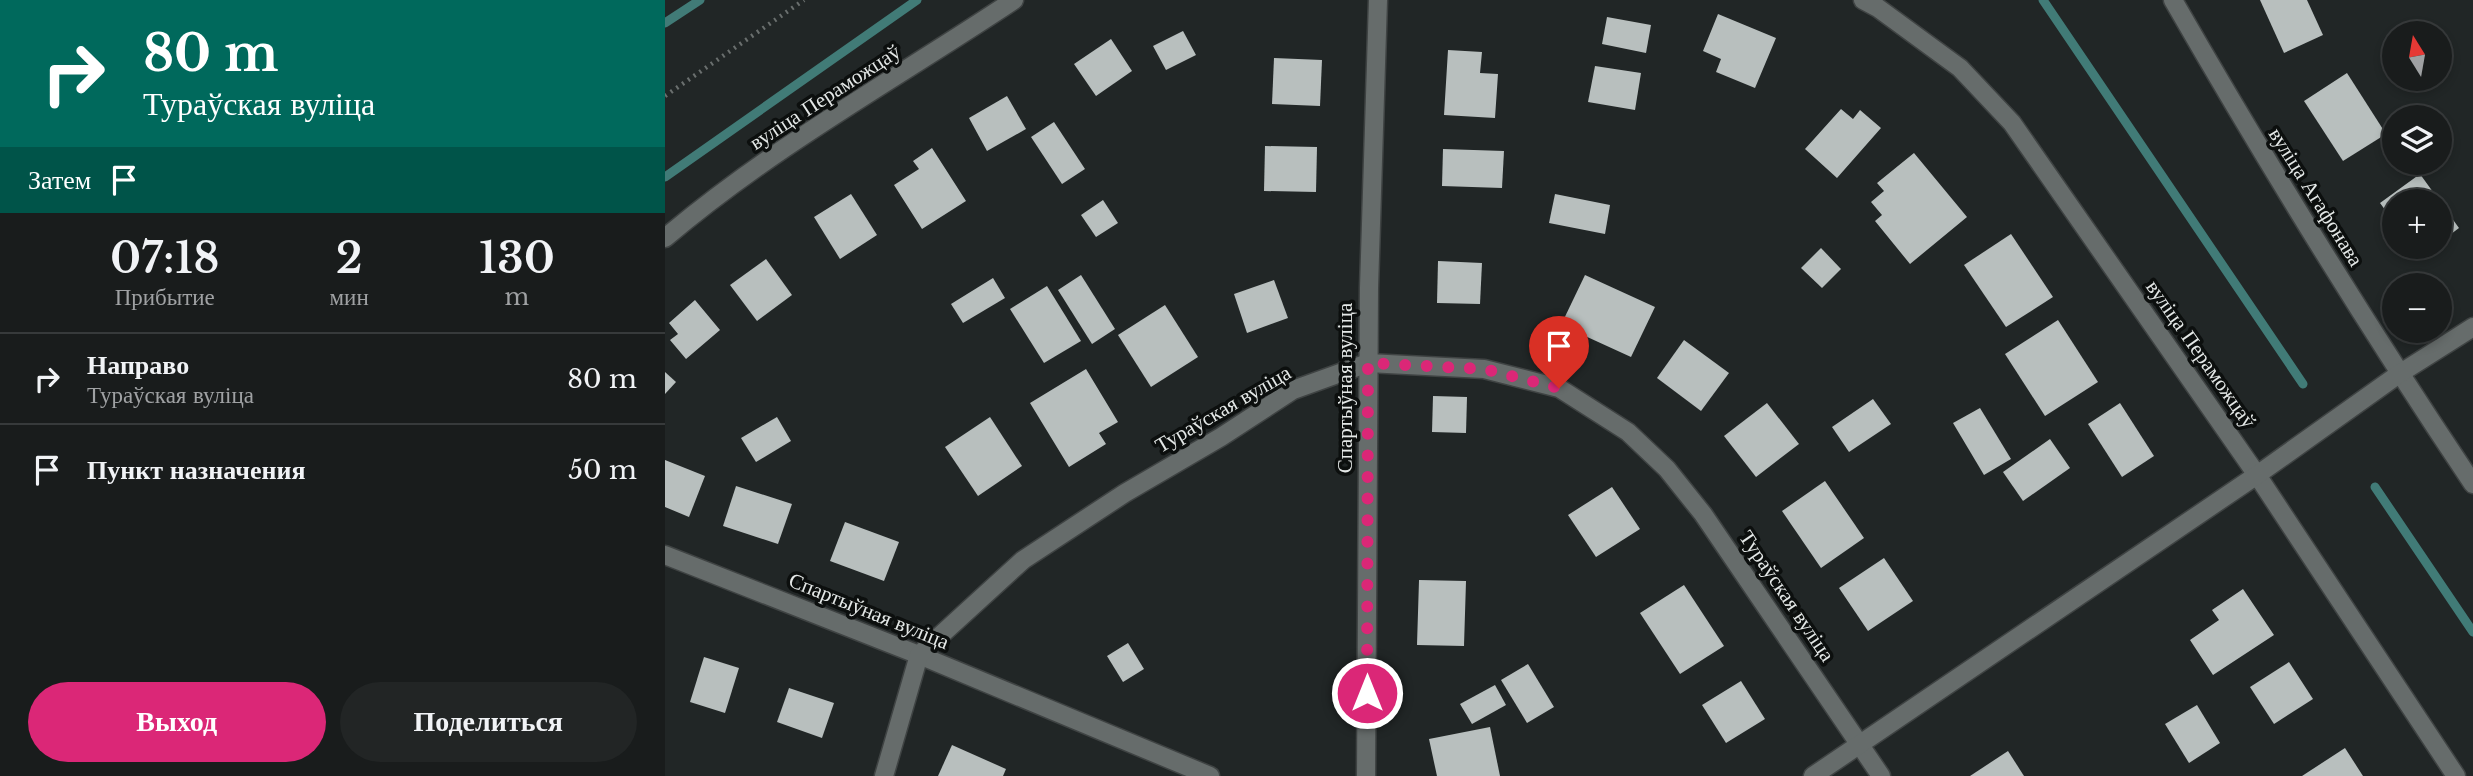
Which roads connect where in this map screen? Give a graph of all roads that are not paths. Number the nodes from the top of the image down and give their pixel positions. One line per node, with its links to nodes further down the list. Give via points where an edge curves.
1 (1014, 0): 5 (street, вуліца Пераможцаў, via 764,163)
2 (1378, 0): 7 (street, Спартыўная вуліца)
3 (1863, 0): 9 (street, вуліца Пераможцаў, via 1960,68 2012,123)
4 (2173, 0): 8 (street, вуліца Агафонава)
5 (665, 238)
6 (2473, 327): 8 (street)
7 (1368, 363): 12 (street, Тураўская вуліца, via 1293,390 1113,500 1023,560); 13 (street, Тураўская вуліца, via 1484,369 1559,388 1628,432 1667,469 1703,514); 16 (street, Спартыўная вуліца)
8 (2399, 374): 9 (street); 10 (street, вуліца Агафонава)
9 (2257, 475): 13 (street); 19 (street, вуліца Пераможцаў)
10 (2473, 484)
11 (665, 555): 12 (street, Спартыўная вуліца)
12 (919, 655): 14 (street); 15 (street, Спартыўная вуліца)
13 (1859, 745): 17 (street); 18 (street, Тураўская вуліца)
14 (884, 776)
15 (1210, 776)
16 (1366, 776)
17 (1812, 776)
18 (1881, 776)
19 (2456, 776)

